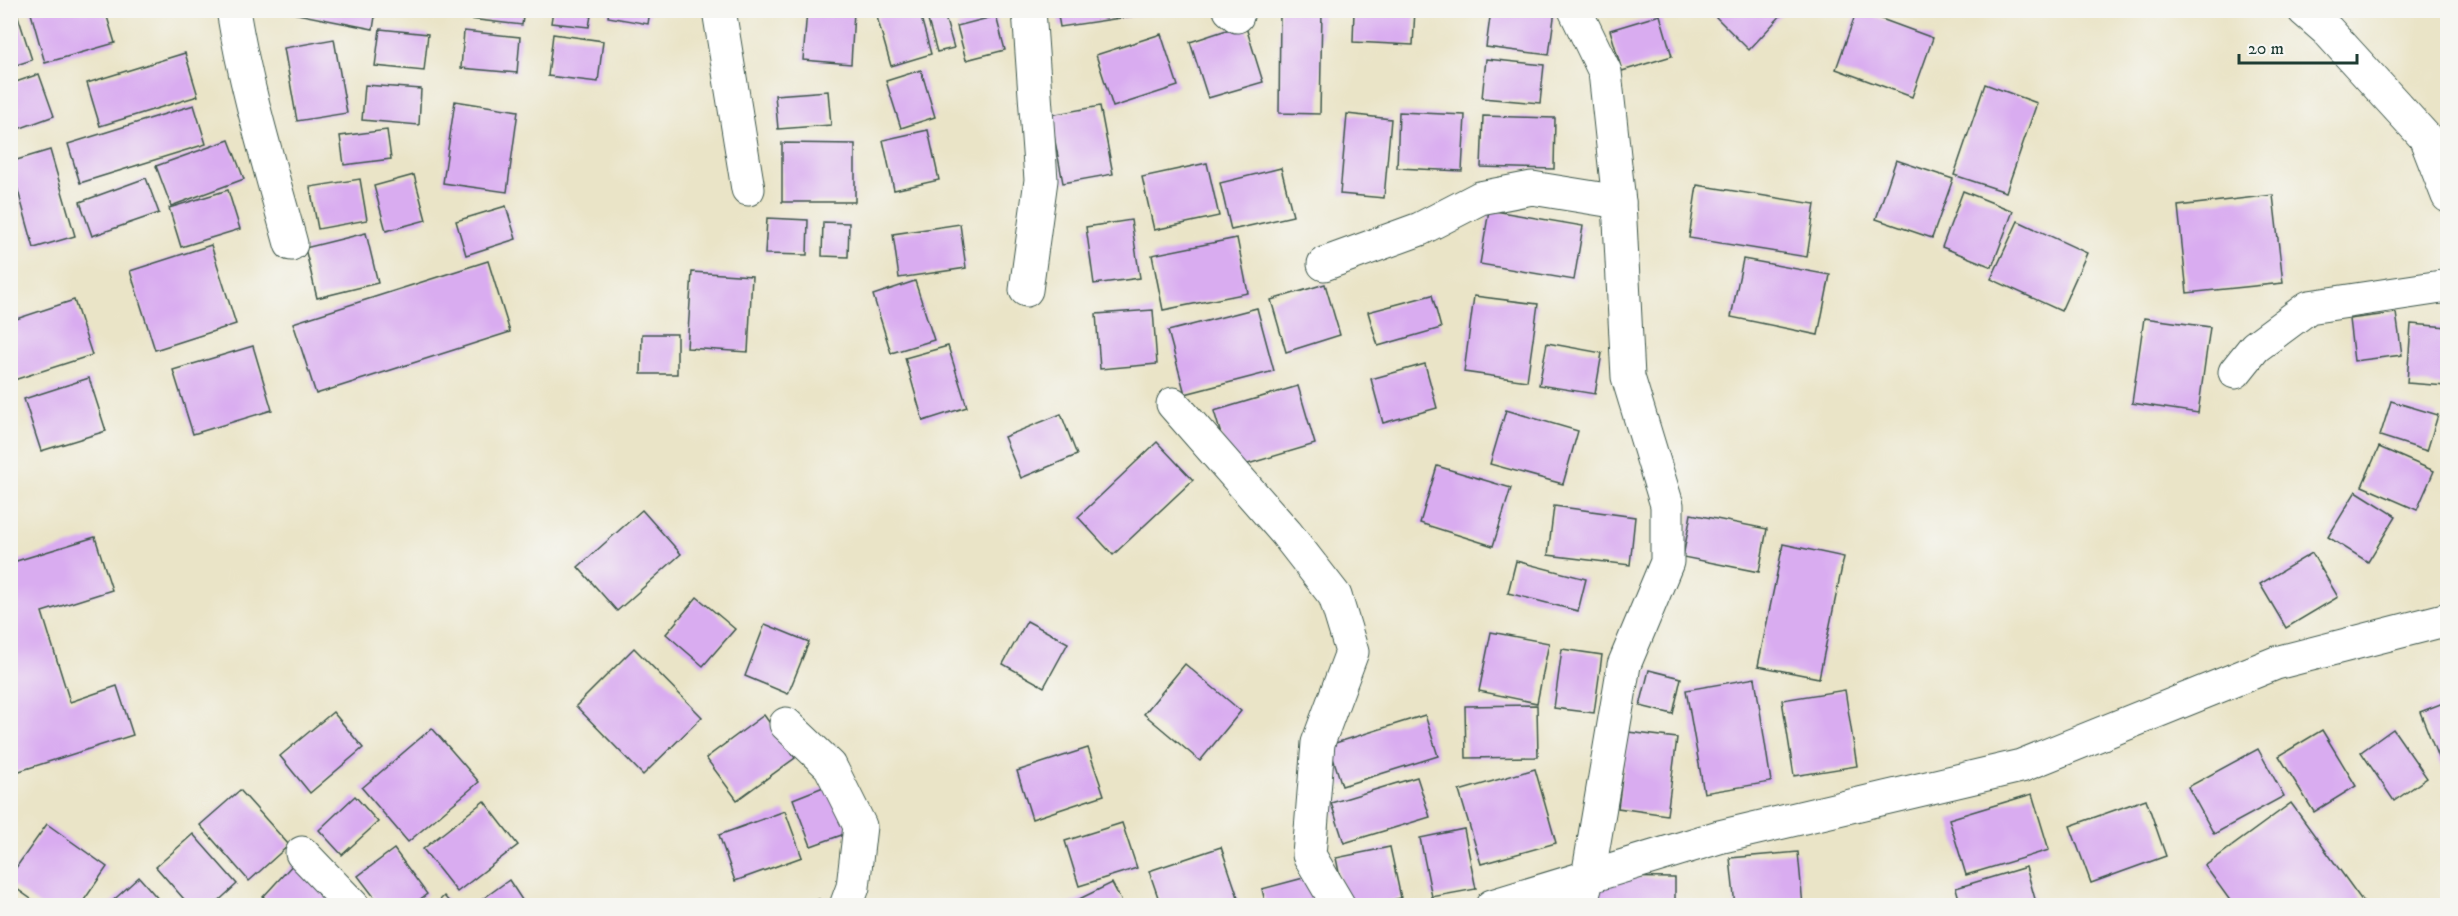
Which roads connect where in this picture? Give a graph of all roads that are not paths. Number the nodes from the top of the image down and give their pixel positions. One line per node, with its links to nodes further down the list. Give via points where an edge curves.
1 (233, 10): 9 (street, via 258,125)
2 (719, 10): 6 (street)
3 (1029, 10): 12 (street, via 1041,180)
4 (1575, 10): 8 (street, via 1605,72)
5 (2304, 10): 7 (street, via 2425,137)
6 (748, 189)
7 (2448, 196)
8 (1619, 201): 10 (street, via 1532,188 1480,198 1420,229); 18 (street, via 1628,377 1667,505 1667,562 1624,665)
9 (291, 244)
10 (1324, 264)
11 (2448, 286): 13 (street, via 2309,307 2255,347)
12 (1026, 290)
13 (2235, 372)
14 (1173, 404): 21 (street, via 1286,533 1335,596 1352,651 1318,743 1309,855)
15 (2448, 620): 18 (street, via 2276,663 2021,766 1719,837)
16 (786, 724): 20 (street, via 830,766 860,826 853,887)
17 (302, 853): 19 (street)
18 (1584, 891): 22 (street)
19 (353, 906)
20 (846, 906)
21 (1339, 906)
22 (1492, 906)

